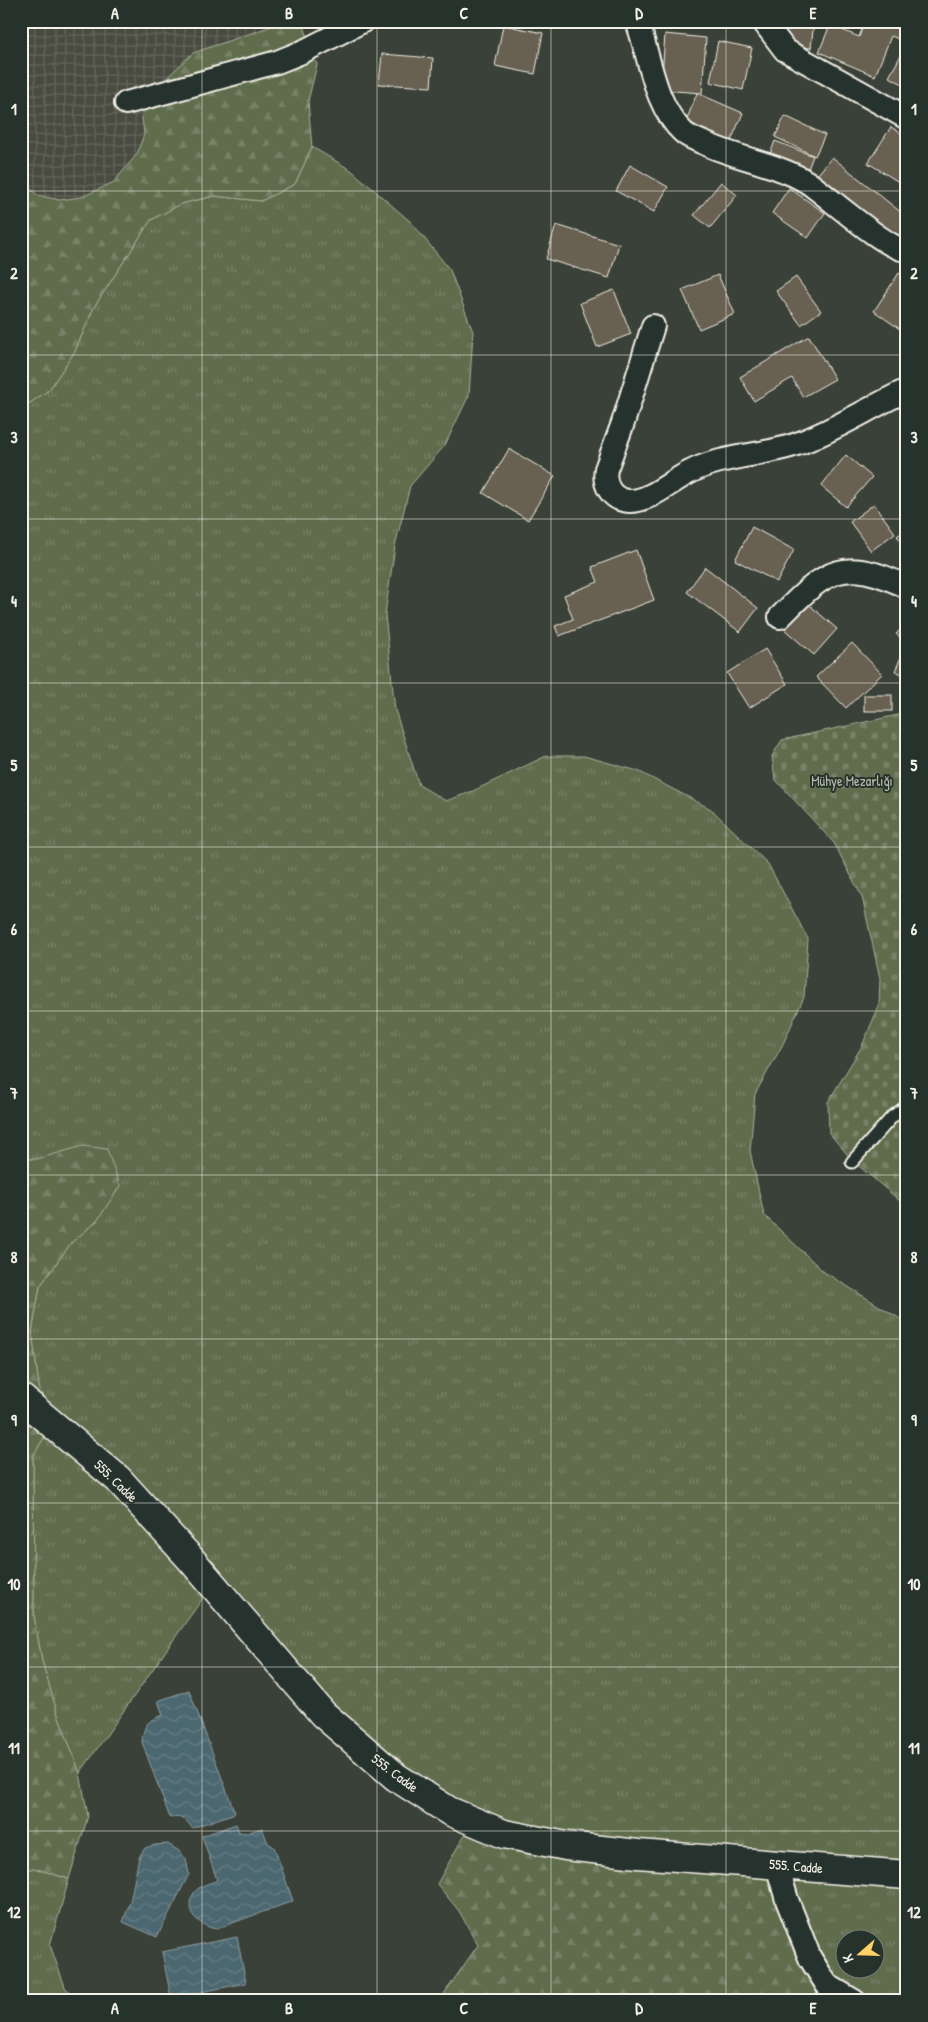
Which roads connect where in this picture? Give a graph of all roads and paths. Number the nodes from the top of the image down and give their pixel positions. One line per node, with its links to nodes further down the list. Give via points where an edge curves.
1 (363, 21): 4 (street, via 277,62)
2 (636, 21): 6 (street, via 660,98 684,133 716,149 805,181 875,234 901,250)
3 (763, 21): 5 (street, via 786,50)
4 (126, 103)
5 (907, 118)
6 (907, 250)
7 (653, 326): 8 (street, via 604,475 607,488 620,499 638,500 690,471 716,462 797,444 849,422)
8 (907, 390)
9 (907, 587): 10 (street, via 864,571 841,570 802,594)
10 (780, 617)
11 (907, 1106): 12 (lane, via 892,1117)
12 (852, 1162)
13 (21, 1398): 14 (street, 555. Cadde, via 118,1479 323,1714 396,1777 449,1811 504,1834 566,1846)
14 (777, 1865): 15 (street, 555. Cadde); 16 (street, via 810,1958 827,1986)
15 (907, 1875)
16 (854, 2001)

